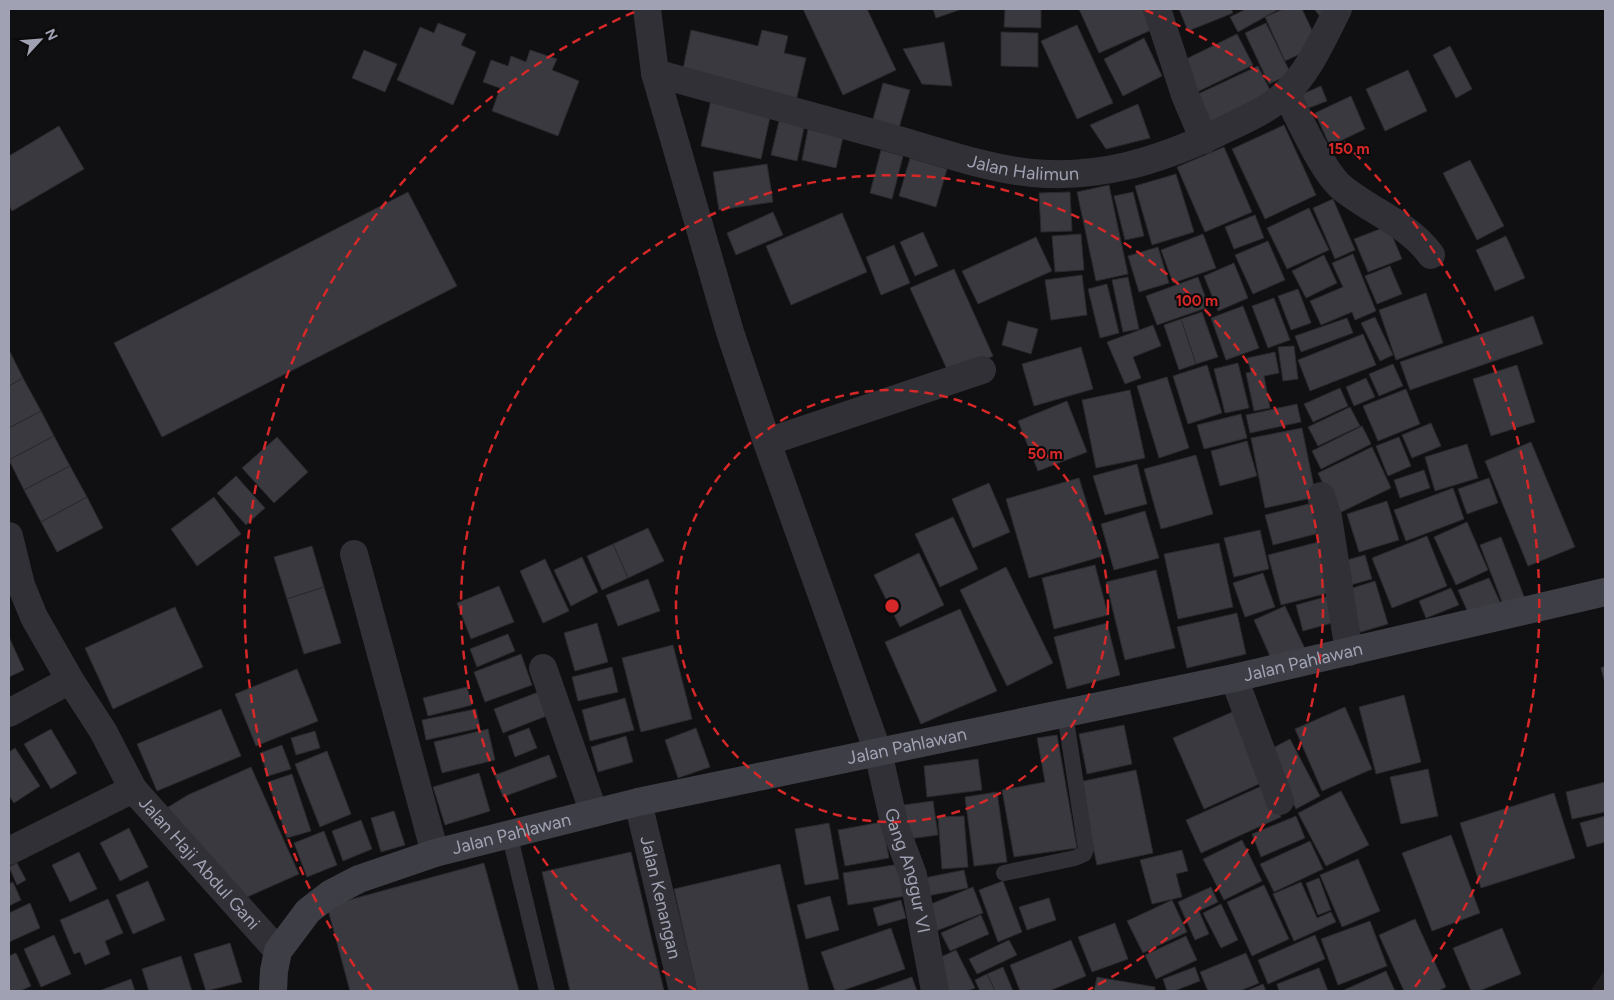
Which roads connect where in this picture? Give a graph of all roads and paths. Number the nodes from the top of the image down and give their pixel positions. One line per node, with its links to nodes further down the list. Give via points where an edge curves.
1 (648, 9): 4 (street, Gang Anggur VI)
2 (1157, 9): 6 (street, via 1185,95)
3 (1338, 9): 5 (street, Jalan Halimun, via 1309,66)
4 (655, 73): 6 (street, Jalan Halimun, via 970,160 1032,173 1093,172 1131,166 1175,153); 9 (street, Gang Anggur VI, via 730,332)
5 (1286, 93): 6 (street, Jalan Halimun, via 1246,120); 7 (street, via 1338,184 1369,208 1409,232)
6 (1204, 140)
7 (1431, 255)
8 (982, 370): 9 (street)
9 (767, 442): 20 (street, Gang Anggur VI)
10 (1321, 496): 14 (street, via 1328,517)
11 (9, 536): 17 (street, via 21,585 34,617)
12 (354, 554): 27 (street)
13 (1605, 592): 14 (main road, Jalan Pahlawan)
14 (1349, 652): 16 (main road, Jalan Pahlawan)
15 (543, 668): 24 (street)
16 (1234, 678): 19 (main road, Jalan Pahlawan); 22 (street)
17 (70, 680): 18 (street); 21 (street, via 103,731)
18 (9, 713)
19 (1065, 714): 20 (main road, Jalan Pahlawan); 28 (lane, via 1086,849 1084,854 1075,858)
20 (878, 752): 23 (main road, Jalan Pahlawan); 33 (street, Gang Anggur VI, via 895,827 912,875)
21 (133, 789): 26 (street, Jalan Haji Abdul Gani); 29 (street, Jalan Haji Abdul Gani)
22 (1280, 801)
23 (638, 802): 24 (main road, Jalan Pahlawan); 32 (street, Jalan Kenangan)
24 (594, 812): 25 (main road, Jalan Pahlawan)
25 (509, 833): 27 (main road, Jalan Pahlawan); 31 (lane)
26 (9, 851)
27 (435, 853): 29 (main road, Jalan Pahlawan, via 330,894 308,910)
28 (1004, 873)
29 (278, 951): 30 (main road, Jalan Pahlawan)
30 (273, 991)
31 (547, 991)
32 (683, 991)
33 (935, 991)

